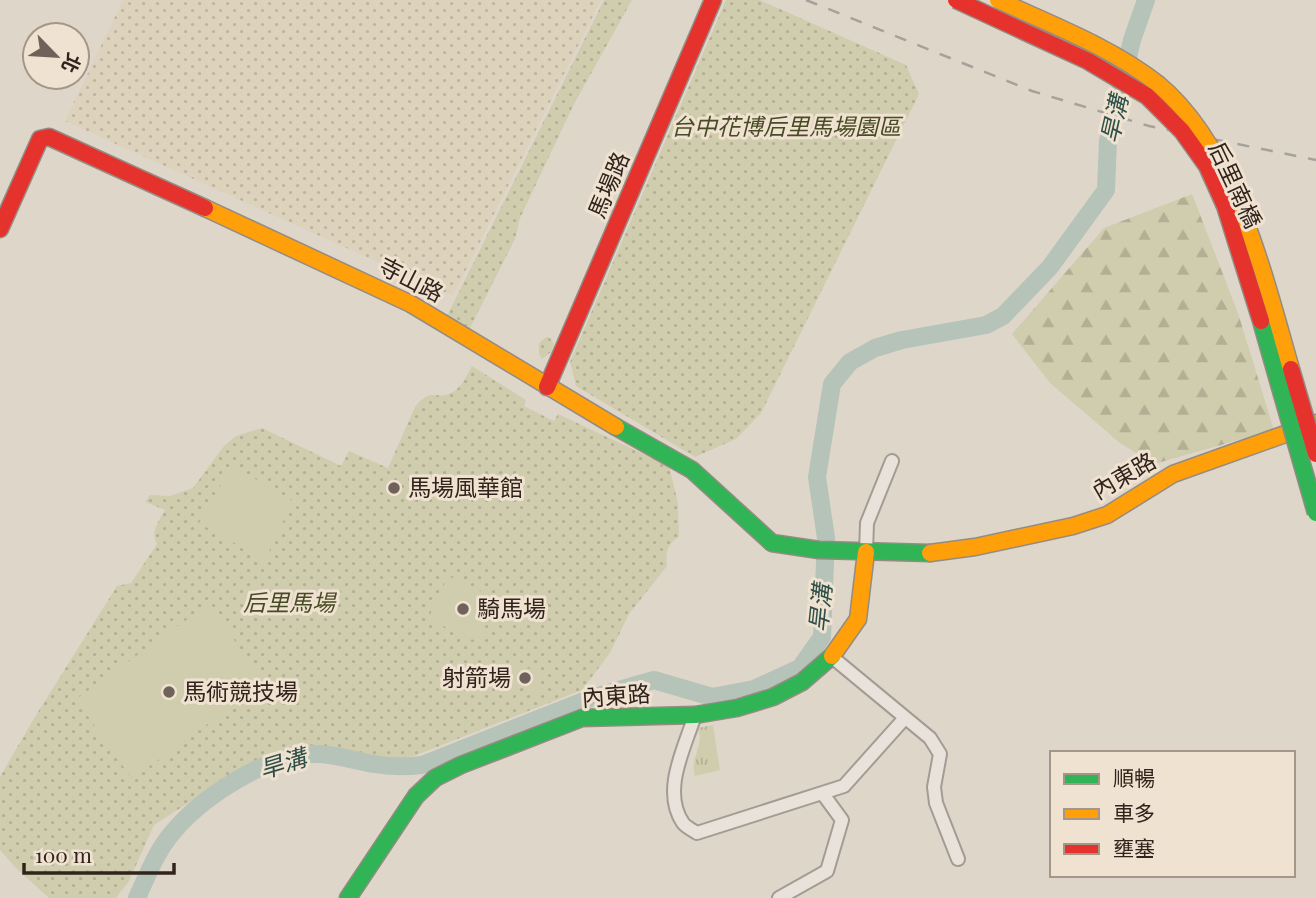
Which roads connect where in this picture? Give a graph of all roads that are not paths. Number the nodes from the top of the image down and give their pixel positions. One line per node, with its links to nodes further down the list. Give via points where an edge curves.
1 (713, 0): 5 (street, 馬場路)
2 (956, 0): 9 (street, 后里南橋, bridge, via 1088,61 1147,96 1182,131 1225,206)
3 (998, 0): 7 (street, 后里南橋, bridge, via 1097,46 1158,84 1186,111 1219,158 1238,200)
4 (0, 229): 5 (street, 寺山路, via 40,139 49,137 411,304)
5 (547, 387): 10 (street, 寺山路, via 692,470 772,543)
6 (1316, 423): 11 (street, 內東路, via 1173,474 1136,499 1073,526 945,552)
7 (1316, 454)
8 (892, 461): 11 (street, via 867,523)
9 (1316, 513)
10 (840, 552): 11 (street, 內東路)
11 (866, 552): 12 (street, 內東路, via 858,620)
12 (832, 657): 13 (street, 內東路, via 802,682 773,697); 14 (street)
13 (695, 715): 15 (street, via 674,783 684,824 696,833); 17 (street, 內東路, via 582,718 435,778 400,817)
14 (904, 719): 15 (street, via 844,786); 16 (street, via 930,738 940,754 936,803)
15 (823, 794): 18 (street, via 842,820 827,871)
16 (957, 859)
17 (348, 898)
18 (779, 898)

